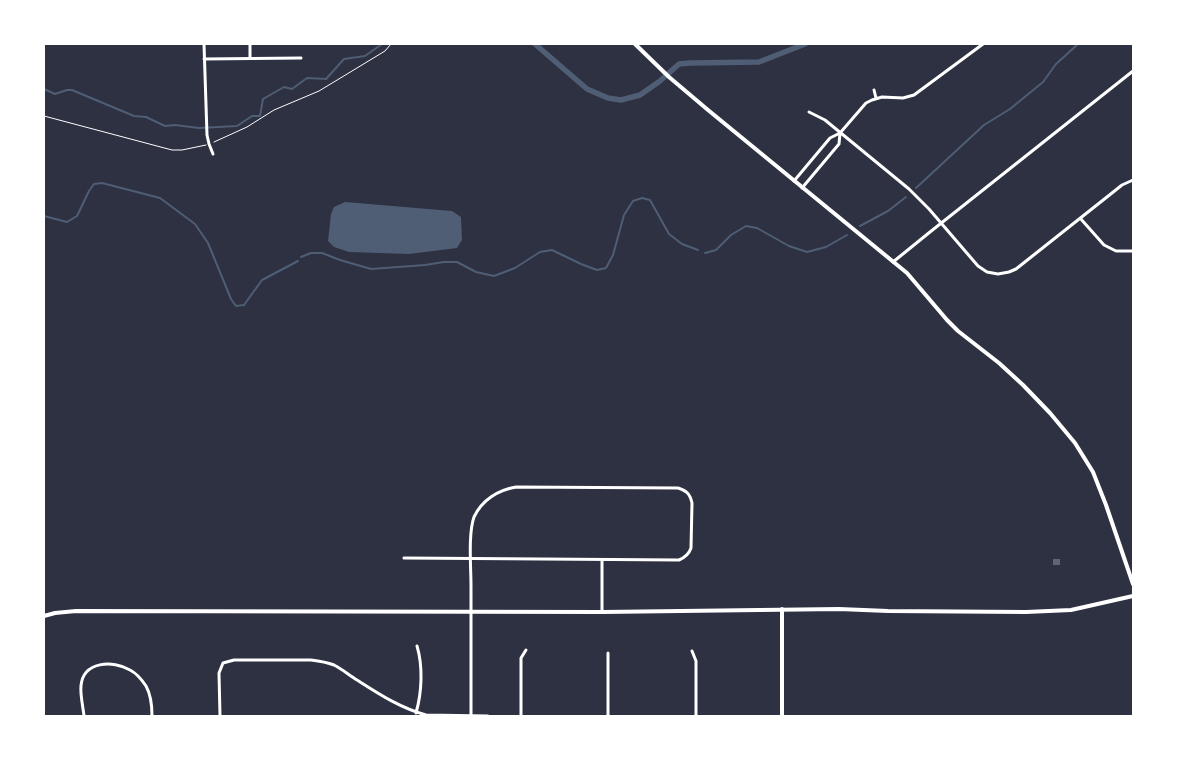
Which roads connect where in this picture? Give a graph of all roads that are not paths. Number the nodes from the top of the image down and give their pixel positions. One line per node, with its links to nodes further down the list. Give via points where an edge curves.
1 (204, 44): 7 (street)
2 (250, 44): 5 (street)
3 (635, 44): 15 (street, via 669,77)
4 (984, 44): 10 (street, via 914,96)
5 (250, 58): 6 (street); 7 (street)
6 (301, 58)
7 (204, 59): 13 (street, via 207,135)
8 (1133, 71): 18 (street)
9 (874, 90): 10 (street)
10 (876, 98): 12 (street, via 864,105)
11 (809, 112): 12 (street)
12 (840, 132): 15 (street, via 830,138); 16 (street, via 838,144); 18 (street, via 909,189)
13 (213, 154)
14 (1133, 180): 17 (street)
15 (794, 181): 16 (street)
16 (802, 188): 20 (street)
17 (1080, 218): 18 (street, via 1016,268 998,274 978,266); 19 (street, via 1104,246)
18 (941, 224): 20 (street)
19 (1133, 250)
20 (894, 262): 24 (street, via 916,282 958,331 1023,385 1069,435 1093,472)
21 (404, 558): 22 (street)
22 (471, 558): 23 (street); 23 (street, via 474,518 491,496 507,488 686,490 692,503 692,548 685,558); 27 (street)
23 (602, 560): 28 (street)
24 (1133, 584)
25 (1133, 596): 26 (street, via 1055,611)
26 (782, 610): 28 (street); 43 (street)
27 (471, 612): 28 (street); 29 (street, via 76,611); 38 (street)
28 (602, 612)
29 (44, 616)
30 (417, 646): 34 (street, via 420,693)
31 (526, 650): 40 (street, via 521,658)
32 (692, 651): 42 (street, via 696,661)
33 (608, 653): 41 (street)
34 (416, 713): 37 (street, via 324,662 234,660 223,664 219,673); 38 (street)
35 (84, 716): 36 (street, via 80,686 83,678 98,664 109,664 131,670 143,681 150,696)
36 (152, 716)
37 (220, 716)
38 (471, 716): 39 (street)
39 (488, 716)
40 (520, 716)
41 (608, 716)
42 (696, 716)
43 (782, 716)

